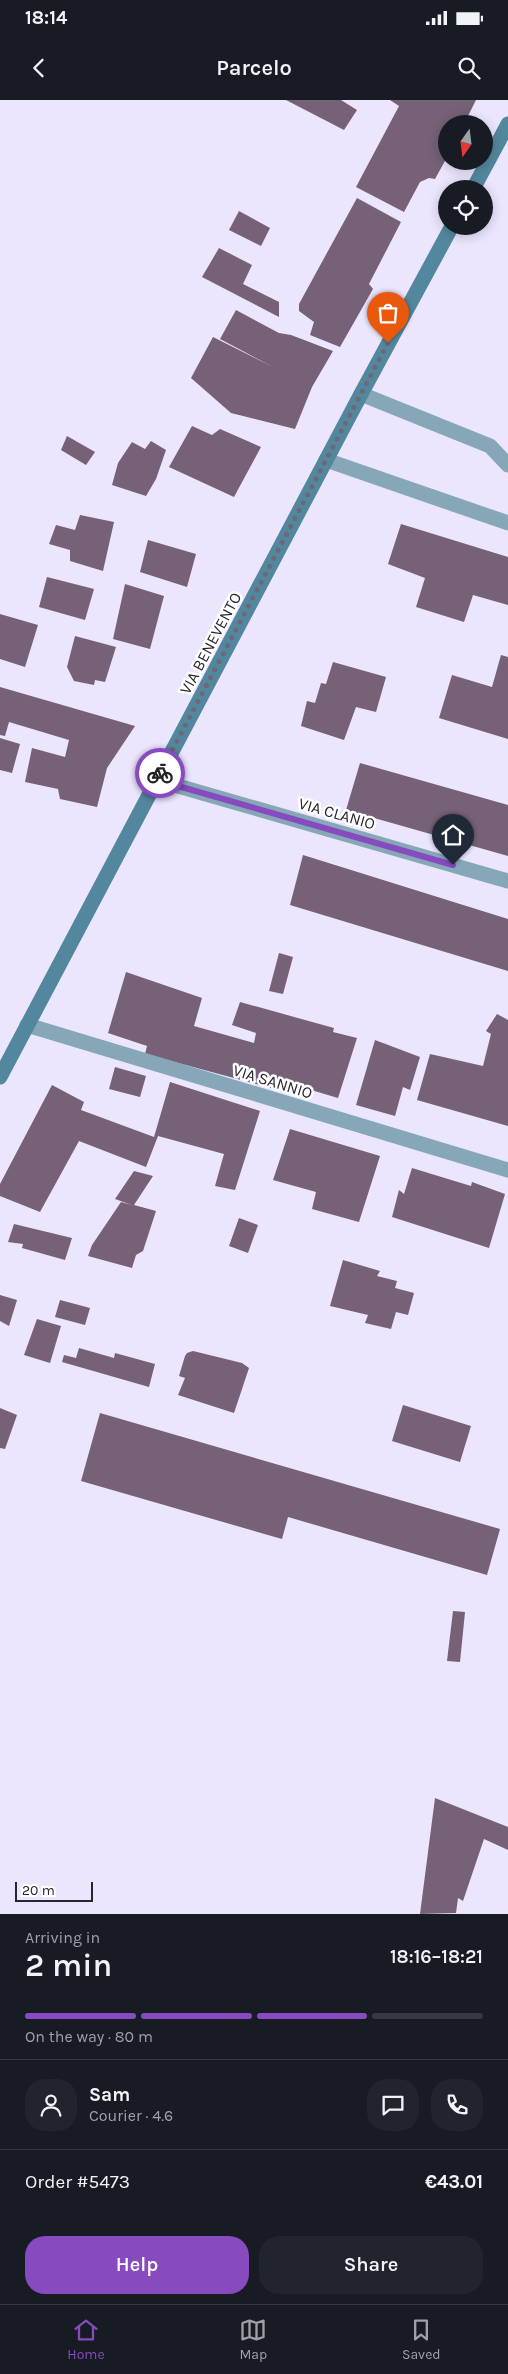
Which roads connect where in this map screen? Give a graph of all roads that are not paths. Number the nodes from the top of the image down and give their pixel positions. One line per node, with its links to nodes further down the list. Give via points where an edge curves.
1 (508, 124): 2 (main road)
2 (477, 180)
3 (447, 235): 4 (main road, VIA BENEVENTO)
4 (361, 394): 5 (main road, VIA BENEVENTO); 6 (street, via 490,446)
5 (326, 460): 7 (street); 8 (main road, VIA BENEVENTO)
6 (508, 465)
7 (508, 523)
8 (157, 780): 9 (street, VIA CLANIO); 10 (main road, VIA BENEVENTO)
9 (508, 881)
10 (27, 1025): 11 (main road, VIA BENEVENTO); 12 (street, VIA SANNIO)
11 (0, 1077)
12 (508, 1170)

